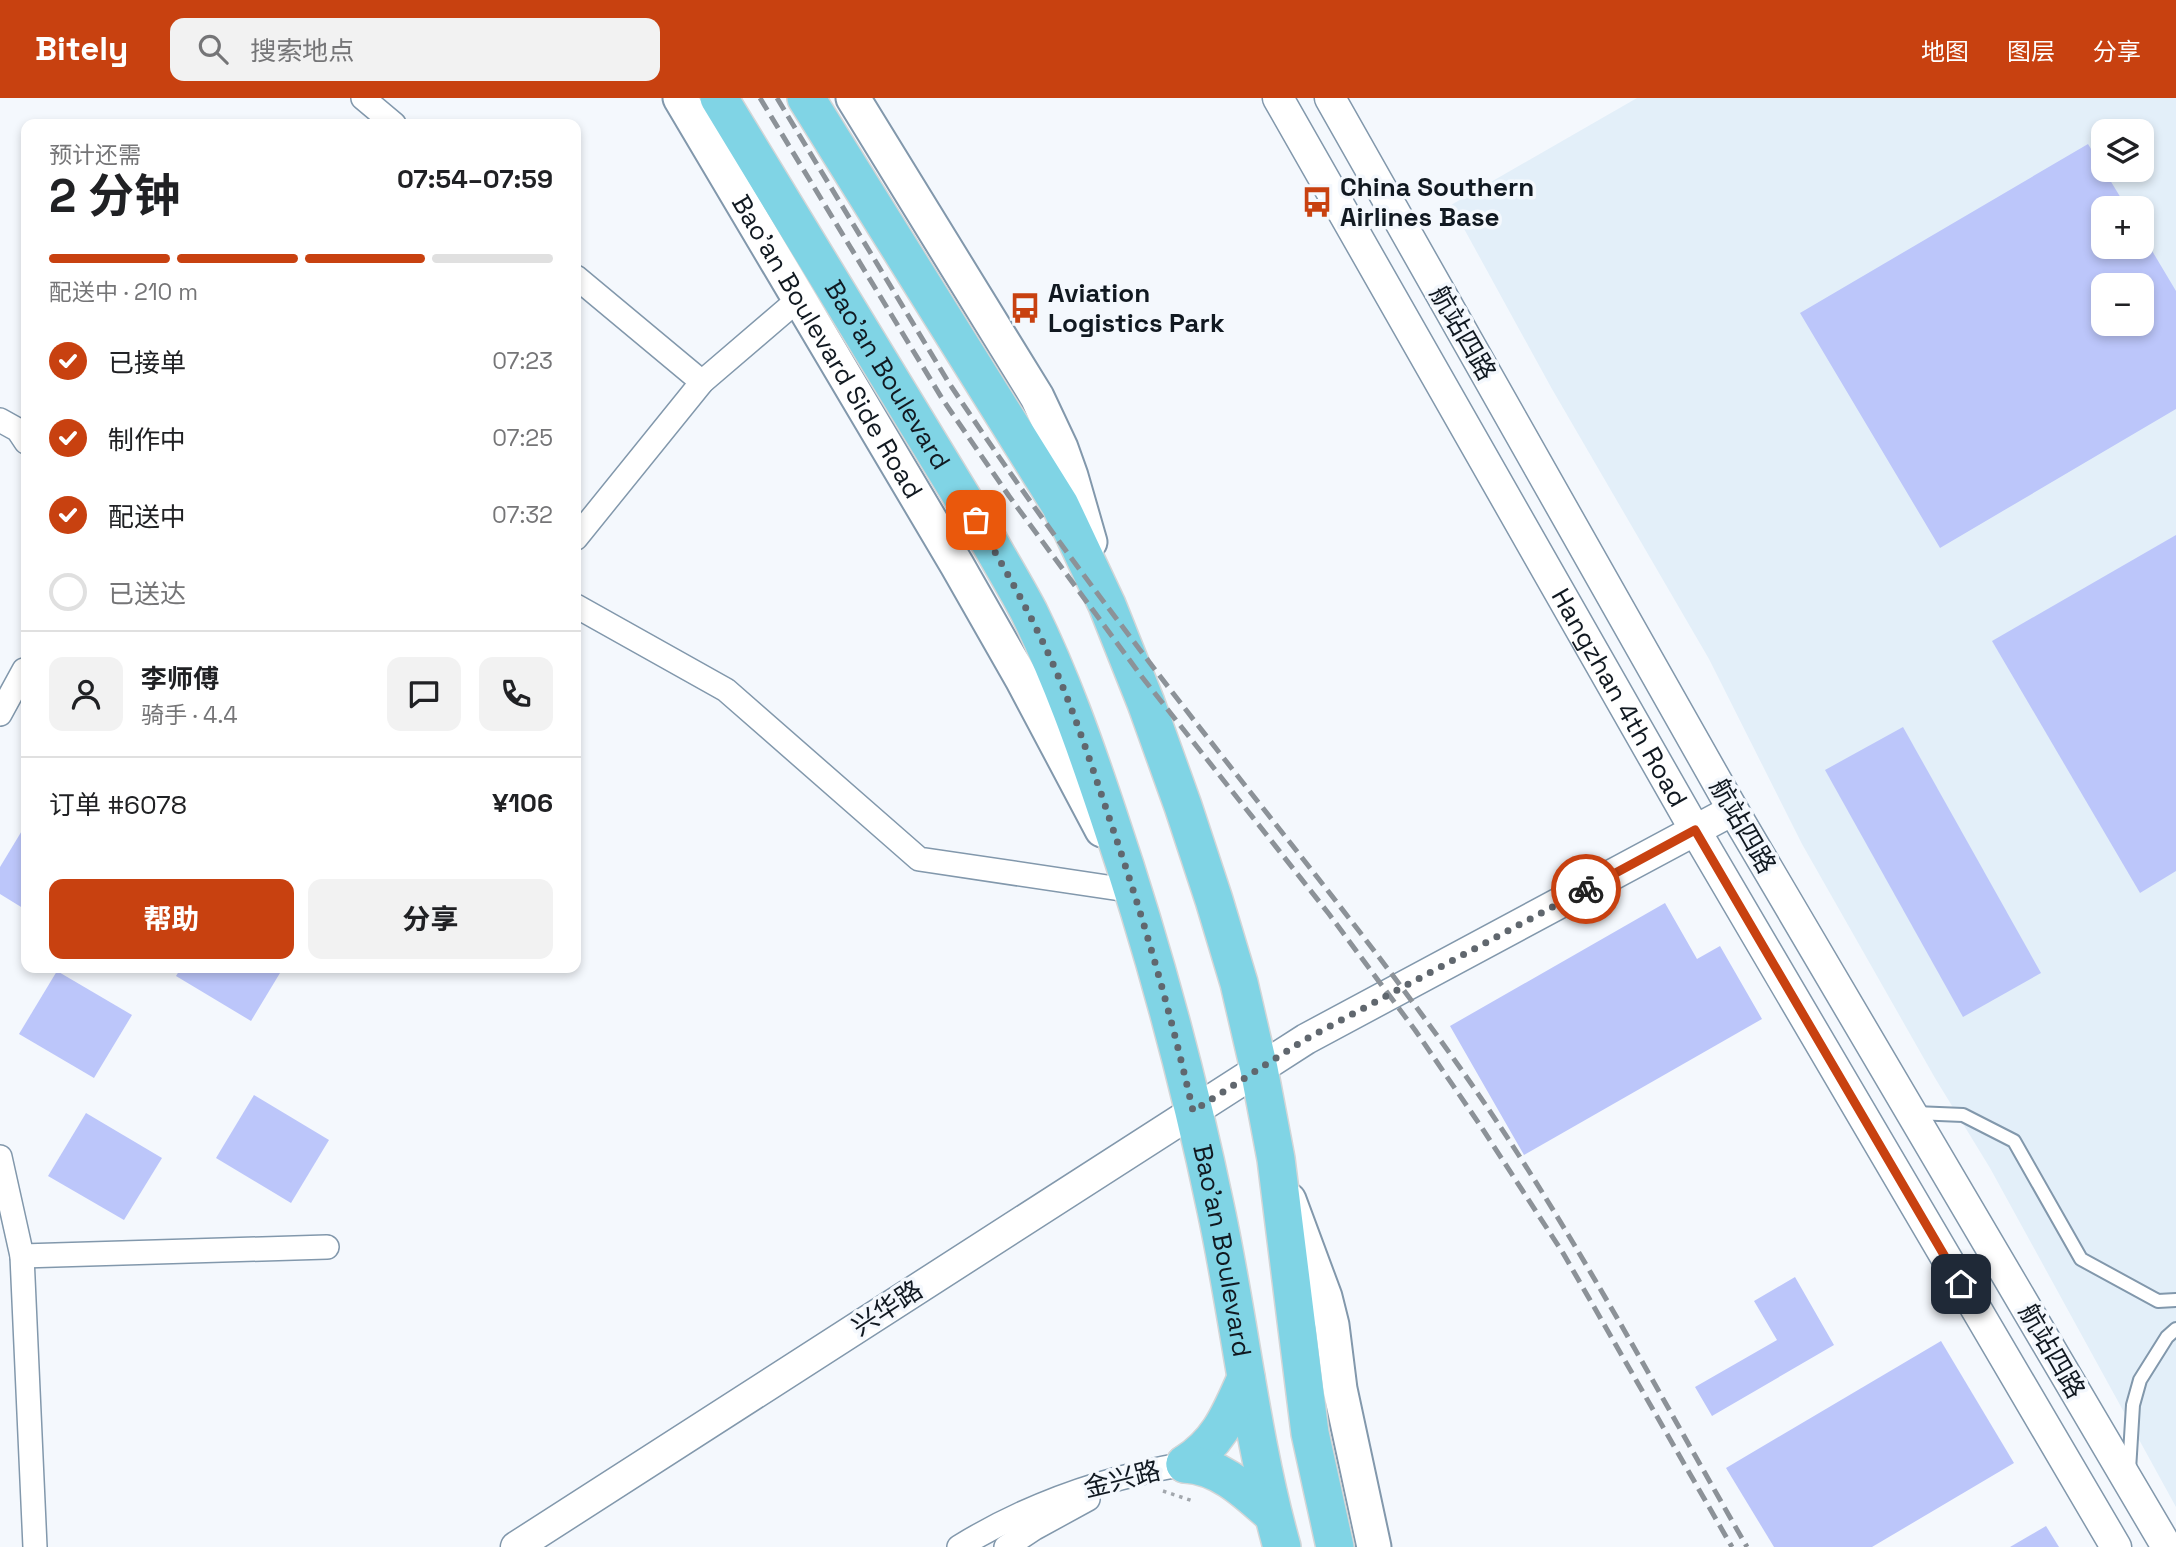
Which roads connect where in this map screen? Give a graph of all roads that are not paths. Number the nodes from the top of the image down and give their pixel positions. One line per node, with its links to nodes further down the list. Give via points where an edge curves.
1 (363, 98): 8 (street)
2 (680, 98): 10 (main road, Bao'an Boulevard Side Road)
3 (719, 98): 21 (main road, Bao'an Boulevard, via 1029,612 1062,685)
4 (806, 98): 15 (main road, via 1060,505)
5 (853, 98): 15 (main road, via 1037,397 1071,476)
6 (1278, 98): 20 (street, Hangzhan 4th Road)
7 (1330, 98): 19 (street, 航站四路)
8 (388, 119)
9 (581, 280): 11 (street)
10 (800, 298): 11 (street); 21 (main road, Bao'an Boulevard Side Road, via 1009,656)
11 (702, 382): 14 (street)
12 (0, 420): 13 (street)
13 (21, 434)
14 (581, 532)
15 (1107, 605): 22 (main road, via 1187,818 1239,983)
16 (581, 609): 21 (street, via 726,690 919,859)
17 (21, 676): 18 (street)
18 (0, 714)
19 (1733, 810): 20 (street, 兴华路); 24 (street, 航站四路)
20 (1695, 830): 22 (street, 兴华路, via 1306,1039); 41 (street, Hangzhan 4th Road)
21 (1134, 891): 23 (main road, Bao'an Boulevard)
22 (1259, 1069): 23 (street, 兴华路); 26 (main road)
23 (1193, 1111): 31 (main road, Bao'an Boulevard); 36 (street, 兴华路)
24 (1912, 1113): 29 (lane, via 1963,1115 2014,1141 2081,1259 2158,1301); 33 (street, 航站四路)
25 (0, 1157): 28 (street)
26 (1276, 1158): 39 (main road, via 1310,1433); 40 (main road, via 1325,1297)
27 (327, 1247): 28 (street)
28 (22, 1256): 35 (street)
29 (2176, 1300)
30 (2176, 1329): 33 (lane, via 2140,1380 2133,1405)
31 (1246, 1378): 32 (main road, via 1226,1424 1201,1454); 34 (main road, Bao'an Boulevard)
32 (1185, 1464): 34 (main road, via 1200,1465 1238,1484); 37 (street, 金兴路, via 1068,1493 1013,1516); 38 (street, 金兴路, via 1095,1496)
33 (2128, 1481): 42 (street, 航站四路)
34 (1277, 1531)
35 (35, 1547)
36 (516, 1547)
37 (959, 1547)
38 (1006, 1547)
39 (1335, 1547)
40 (1374, 1547)
41 (2116, 1547)
42 (2167, 1547)

